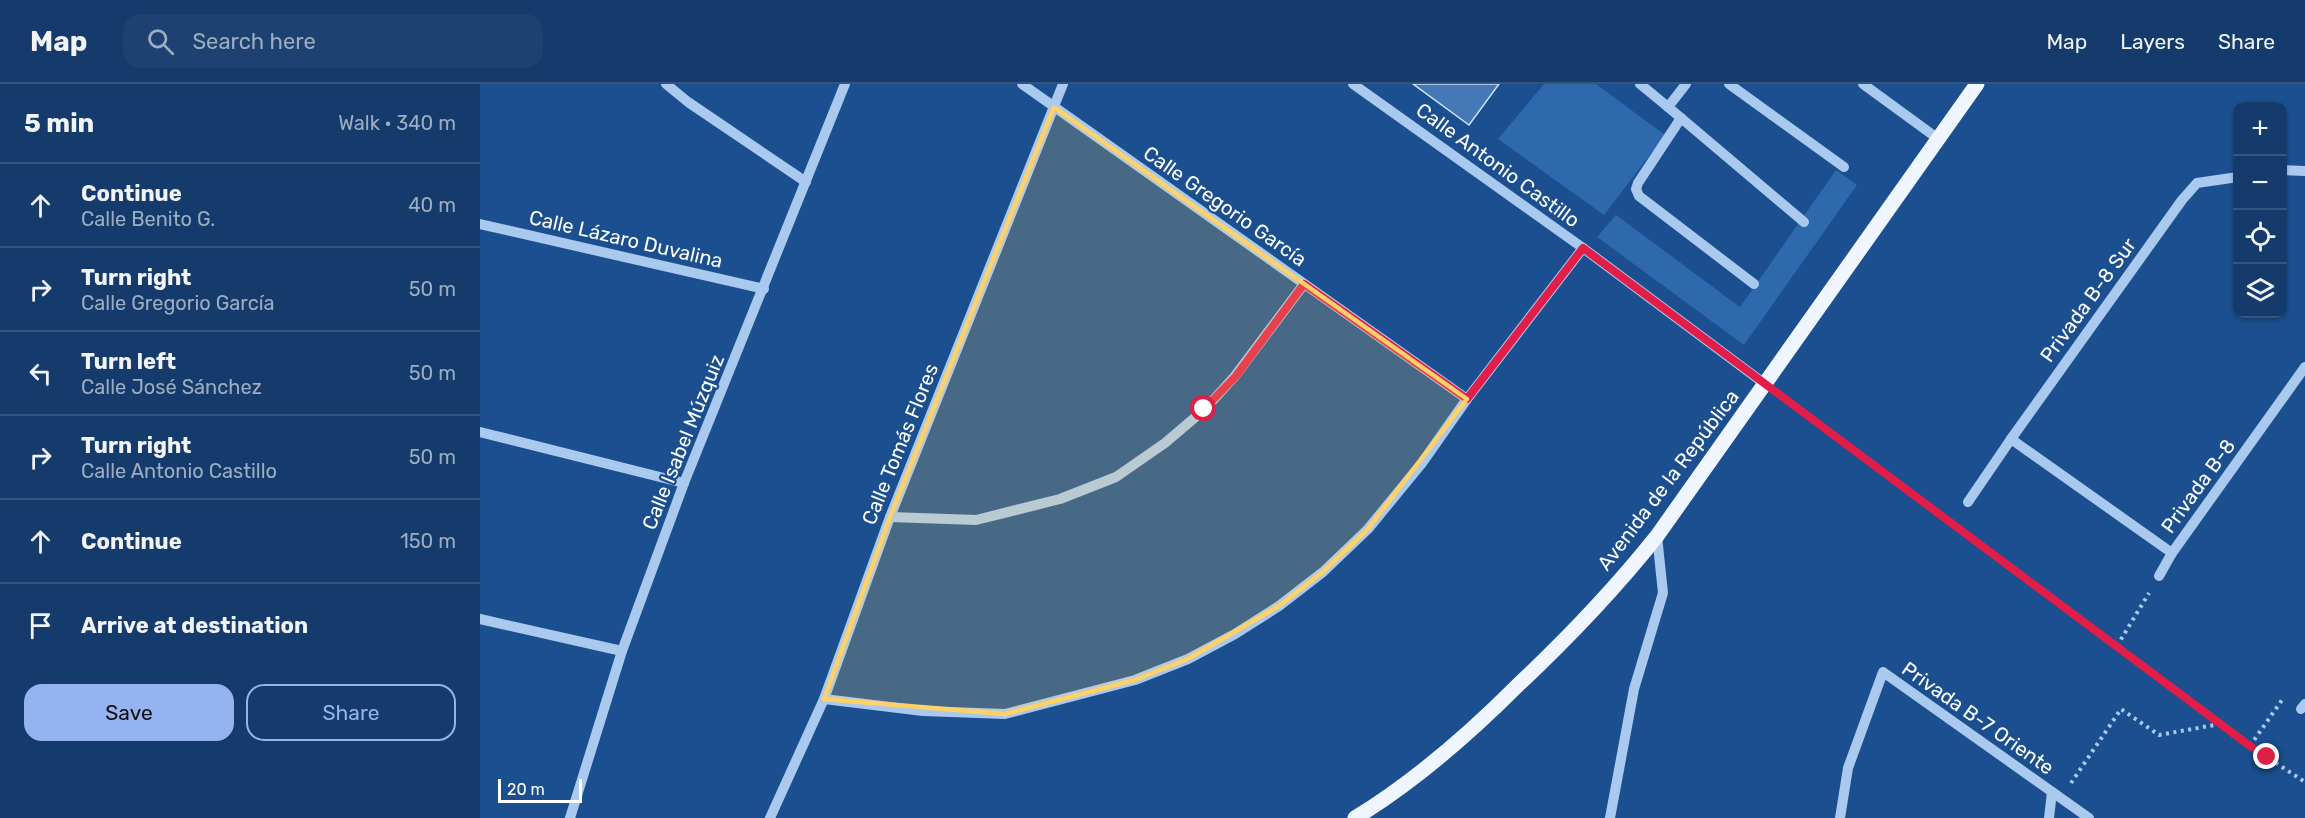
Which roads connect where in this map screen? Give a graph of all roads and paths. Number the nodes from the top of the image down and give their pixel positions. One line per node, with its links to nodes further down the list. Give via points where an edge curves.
1 (666, 84): 20 (street)
2 (845, 84): 20 (street, Calle Isabel Múzquiz)
3 (1022, 84): 12 (street, Calle Gregorio García)
4 (1063, 84): 12 (street, Calle Tomás Flores)
5 (1353, 84): 23 (street, Calle Antonio Castillo)
6 (1640, 84): 13 (street)
7 (1686, 84): 13 (street)
8 (1730, 84): 16 (street)
9 (1863, 84): 11 (street)
10 (1977, 84): 15 (main road, Avenida de la República)
11 (1876, 88): 15 (street)
12 (1054, 107): 24 (street, Calle Gregorio García); 34 (street, Calle Tomás Flores)
13 (1668, 107): 14 (street)
14 (1681, 118): 21 (street); 25 (street, via 1638,183 1639,196)
15 (1937, 138): 28 (main road, Avenida de la República)
16 (1844, 167)
17 (2287, 170): 18 (street)
18 (2305, 171)
19 (2233, 178): 31 (street, Privada B-8 Sur, via 2197,183 2182,200)
20 (806, 182): 26 (street, Calle Isabel Múzquiz)
21 (1804, 222)
22 (480, 224): 26 (street, Calle Lázaro Duvalina)
23 (1583, 248): 28 (street, Calle Antonio Castillo); 29 (street)
24 (1304, 284): 29 (street, Calle Gregorio García); 34 (street, via 1236,376 1204,409 1165,443 1116,477 1060,499 976,520)
25 (1754, 284)
26 (764, 289): 32 (street, Calle Isabel Múzquiz)
27 (2305, 367): 36 (street, Privada B-8)
28 (1766, 384): 35 (main road, Avenida de la República); 39 (path)
29 (1467, 399): 41 (street, via 1368,529 1323,572 1270,612 1188,659 1135,680 1005,714 923,711)
30 (480, 432): 32 (street)
31 (2011, 439): 33 (street, Privada B-8 Sur); 36 (street, Privada B-8)
32 (684, 483): 40 (street, Calle Isabel Múzquiz)
33 (1968, 502)
34 (890, 517): 41 (street, Calle Tomás Flores)
35 (1657, 536): 49 (main road, Avenida de la República, via 1556,650 1480,722); 50 (street, via 1663,593 1634,689)
36 (2172, 553): 37 (street)
37 (2159, 576): 39 (path)
38 (480, 619): 40 (street)
39 (2117, 646): 43 (path)
40 (622, 651): 47 (street, Calle Isabel Múzquiz)
41 (824, 699): 48 (street, Calle Tomás Flores)
42 (2282, 699): 44 (path)
43 (2221, 723): 44 (path); 46 (path, via 2159,735 2121,709)
44 (2250, 746): 45 (path)
45 (2305, 782)
46 (2057, 795): 51 (street, Privada B-7 Oriente, via 1883,672 1848,768); 52 (street); 53 (street, Privada B-7 Oriente)
47 (570, 818)
48 (770, 818)
49 (1355, 818)
50 (1610, 818)
51 (1840, 818)
52 (2049, 818)
53 (2089, 818)

